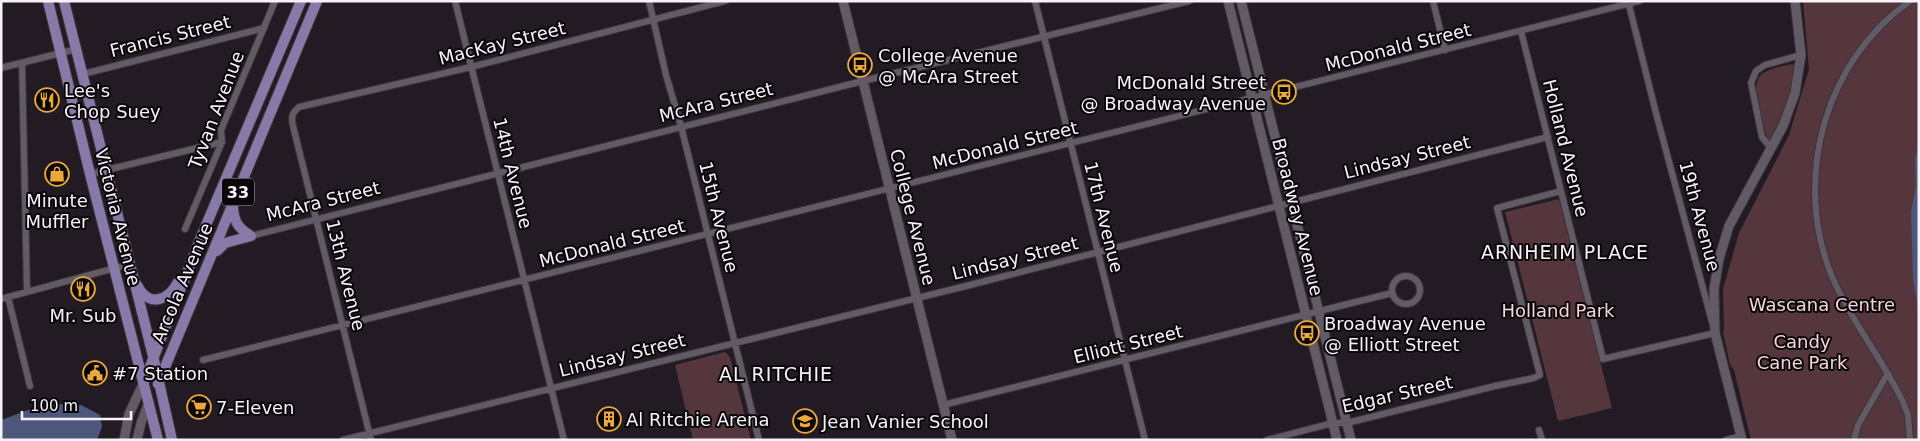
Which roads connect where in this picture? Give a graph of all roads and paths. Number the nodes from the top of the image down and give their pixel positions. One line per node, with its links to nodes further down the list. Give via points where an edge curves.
1 (48, 1): 25 (main road, Victoria Avenue)
2 (64, 1): 23 (main road, Victoria Avenue)
3 (275, 1): 20 (street, Tyvan Avenue)
4 (301, 1): 51 (main road, Arcola Avenue / 33)
5 (317, 1): 46 (main road, Arcola Avenue / 33)
6 (455, 1): 28 (street, 14th Avenue)
7 (649, 1): 19 (street, 15th Avenue)
8 (725, 1): 19 (street, MacKay Street)
9 (843, 1): 31 (street, College Avenue)
10 (1035, 1): 22 (street, 17th Avenue)
11 (1189, 1): 22 (street, McAra Street)
12 (1228, 1): 33 (street, Broadway Avenue)
13 (1241, 1): 32 (street, Broadway Avenue)
14 (1433, 1): 24 (street)
15 (1639, 1): 18 (street, McDonald Street)
16 (1795, 1): 26 (street)
17 (1910, 1): 71 (street, via 1877,30 1852,62 1824,123 1816,166 1819,232 1830,270)
18 (1628, 3): 21 (street, McDonald Street); 66 (street, 19th Avenue)
19 (653, 18): 28 (street, MacKay Street); 35 (street, 15th Avenue)
20 (264, 28): 30 (street, Francis Street); 37 (street, Tyvan Avenue, via 221,130)
21 (1521, 31): 24 (street, McDonald Street); 36 (street, Holland Avenue)
22 (1043, 36): 31 (street, McAra Street); 38 (street, 17th Avenue)
23 (76, 49): 25 (street); 30 (main road, Victoria Avenue)
24 (1445, 50): 32 (street, McDonald Street)
25 (61, 53): 27 (street); 42 (main road, Victoria Avenue)
26 (1801, 55): 39 (street, via 1790,109); 39 (street, via 1765,64 1756,71 1751,83 1762,137)
27 (22, 63): 29 (street); 59 (street)
28 (471, 67): 34 (street, MacKay Street, via 299,108); 41 (street, 14th Avenue)
29 (1, 68)
30 (83, 74): 40 (main road, Victoria Avenue)
31 (863, 81): 35 (street, McAra Street); 43 (street, College Avenue)
32 (1266, 95): 33 (street, McDonald Street); 45 (street, Broadway Avenue)
33 (1252, 99): 38 (street, McDonald Street); 47 (street, Broadway Avenue)
34 (291, 118): 48 (street, 13th Avenue)
35 (681, 126): 41 (street, McAra Street); 50 (street, 15th Avenue)
36 (1548, 137): 44 (street, Holland Avenue); 45 (street, Lindsay Street)
37 (222, 142): 40 (street); 49 (street, Tyvan Avenue)
38 (1070, 144): 43 (street, McDonald Street); 53 (street, 17th Avenue)
39 (1770, 148): 66 (street, via 1736,210 1723,243 1714,289)
40 (106, 170): 42 (street); 55 (main road, Victoria Avenue)
41 (497, 172): 48 (street, McAra Street); 58 (street, 14th Avenue)
42 (90, 174): 56 (main road, Victoria Avenue)
43 (890, 189): 50 (street, McDonald Street); 62 (street, College Avenue)
44 (1561, 191): 66 (street, Holland Avenue, via 1603,360); 79 (street, Edgar Street, via 1497,208 1540,376)
45 (1292, 202): 47 (street, Lindsay Street); 63 (street, Broadway Avenue)
46 (232, 205): 52 (main road, via 238,228); 54 (main road, Arcola Avenue / 33)
47 (1279, 205): 53 (street, Lindsay Street); 64 (street, Broadway Avenue)
48 (316, 219): 52 (street, McAra Street); 65 (street, 13th Avenue)
49 (185, 229)
50 (707, 235): 58 (street, McDonald Street); 67 (street, 15th Avenue)
51 (201, 236): 57 (main road, via 174,291 168,296 160,300 145,296); 68 (main road, Arcola Avenue / 33)
52 (251, 236): 54 (main road, via 225,242)
53 (1098, 253): 62 (street, Lindsay Street); 70 (street, 17th Avenue)
54 (212, 255): 73 (main road, Arcola Avenue / 33)
55 (130, 264): 56 (street); 57 (main road, Victoria Avenue)
56 (114, 269): 59 (street); 72 (main road, Victoria Avenue)
57 (133, 275): 68 (main road, Victoria Avenue)
58 (524, 280): 65 (street, McDonald Street); 75 (street, 14th Avenue)
59 (27, 292): 61 (street)
60 (1392, 293): 60 (street, via 1400,303 1410,304 1418,299 1421,289 1417,280 1406,276 1393,283); 63 (street, Elliott Street)
61 (5, 298): 74 (street)
62 (917, 298): 67 (street, Lindsay Street); 77 (street, College Avenue)
63 (1319, 311): 64 (street, Elliott Street); 79 (street, Broadway Avenue)
64 (1306, 314): 70 (street, Elliott Street); 78 (street, Broadway Avenue)
65 (343, 325): 69 (street, McDonald Street); 81 (street, 13th Avenue)
66 (1715, 333): 82 (street, 19th Avenue)
67 (734, 342): 75 (street, Lindsay Street); 89 (street, 15th Avenue)
68 (154, 360): 72 (main road, Arcola Avenue / 33); 73 (main road, Victoria Avenue)
69 (203, 360)
70 (1125, 360): 77 (street, Elliott Street); 91 (street, 17th Avenue)
71 (1888, 374): 97 (street, via 1858,425); 98 (street, via 1908,415)
72 (144, 382): 76 (main road, Victoria Avenue); 83 (street, Arcola Avenue, via 129,414)
73 (158, 384): 76 (main road, Arcola Avenue / 33); 86 (main road, Victoria Avenue)
74 (30, 386)
75 (551, 388): 81 (street, Lindsay Street); 88 (street, 14th Avenue)
76 (149, 402): 84 (street, Arcola Avenue); 85 (main road, Victoria Avenue)
77 (943, 405): 90 (street, College Avenue)
78 (1333, 423): 79 (street, Edgar Street); 92 (street, Edgar Street); 93 (street, Broadway Avenue)
79 (1346, 423): 94 (street, Broadway Avenue)
80 (1539, 430): 95 (street)
81 (370, 436): 87 (street, Lindsay Street)
82 (1741, 438): 96 (street)
83 (124, 440)
84 (138, 440)
85 (158, 440)
86 (172, 440)
87 (343, 440)
88 (564, 440)
89 (759, 440)
90 (952, 440)
91 (1145, 440)
92 (1267, 440)
93 (1337, 440)
94 (1351, 440)
95 (1542, 440)
96 (1726, 440)
97 (1854, 440)
98 (1910, 440)

